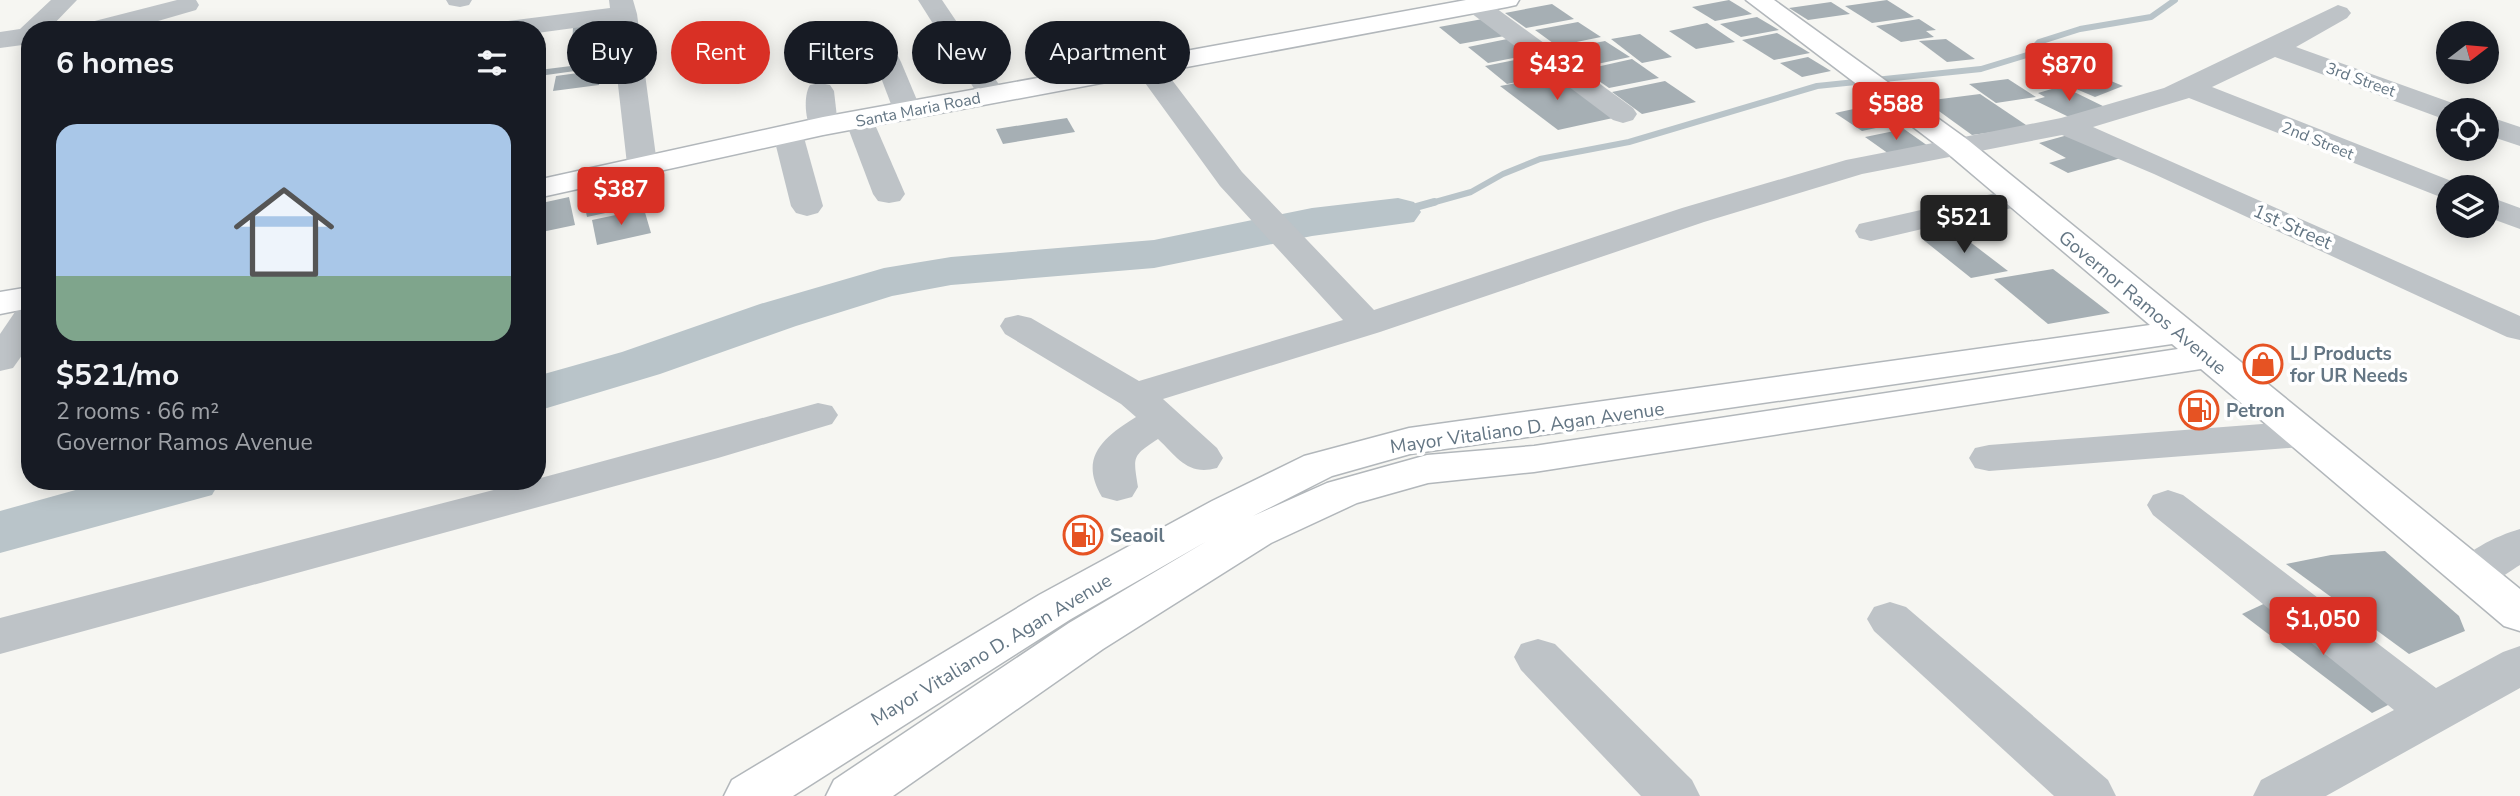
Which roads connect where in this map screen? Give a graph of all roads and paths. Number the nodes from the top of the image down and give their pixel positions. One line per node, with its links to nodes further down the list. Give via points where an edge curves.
1 (65, 0): 9 (street)
2 (930, 0): 19 (street)
3 (1507, 0): 6 (main road, Santa Maria Road)
4 (1758, 0): 31 (main road, Governor Ramos Avenue)
5 (187, 5): 10 (street)
6 (1476, 5): 13 (main road, Santa Maria Road); 23 (street)
7 (622, 7): 11 (street); 32 (street)
8 (2338, 13): 12 (street)
9 (40, 21)
10 (131, 21)
11 (546, 22)
12 (2274, 48): 17 (street); 20 (street, 3rd Street)
13 (1190, 57)
14 (897, 84): 21 (street)
15 (1048, 84): 19 (main road, Santa Maria Road)
16 (1160, 84): 43 (street, via 1231,179)
17 (2189, 88): 27 (street); 33 (street, 2nd Street)
18 (820, 91): 26 (street)
19 (992, 95): 21 (main road, Santa Maria Road)
20 (2436, 107)
21 (908, 111): 24 (main road, Santa Maria Road)
22 (2520, 113): 25 (street)
23 (1623, 114)
24 (859, 120): 26 (main road, Santa Maria Road); 35 (street)
25 (2499, 122)
26 (823, 126): 29 (main road, Santa Maria Road)
27 (2065, 126): 31 (street); 45 (street, 1st Street)
28 (2499, 129): 30 (street)
29 (788, 134): 32 (main road, Santa Maria Road); 37 (street)
30 (2520, 137)
31 (1957, 146): 36 (main road, Governor Ramos Avenue); 43 (street, via 1857,166 1693,215)
32 (642, 164): 34 (main road, Santa Maria Road)
33 (2436, 186)
34 (546, 187)
35 (889, 194)
36 (2018, 197): 40 (street); 47 (main road, Governor Ramos Avenue)
37 (807, 206)
38 (2499, 211): 39 (street)
39 (2520, 219)
40 (1871, 231)
41 (21, 299): 42 (main road)
42 (0, 303)
43 (1367, 324): 49 (street)
44 (1018, 326): 49 (street)
45 (2520, 329)
46 (21, 330): 48 (street)
47 (2195, 344): 51 (main road, Governor Ramos Avenue); 52 (main road, Mayor Vitaliano D. Agan Avenue, via 1534,459)
48 (0, 360)
49 (1148, 407): 53 (street); 55 (street, via 1114,459)
50 (818, 415): 61 (street)
51 (2301, 434): 54 (street); 58 (main road, Governor Ramos Avenue)
52 (1418, 455): 64 (main road, Mayor Vitaliano D. Agan Avenue, via 1318,466 1055,607); 66 (main road, Mayor Vitaliano D. Agan Avenue, via 1256,532 1086,636)
53 (1203, 458)
54 (1989, 458)
55 (1117, 487)
56 (2168, 505): 65 (street)
57 (2520, 544): 58 (street)
58 (2472, 573): 59 (main road, Governor Ramos Avenue)
59 (2520, 614)
60 (1890, 619): 70 (street)
61 (0, 636)
62 (1538, 657): 69 (street)
63 (2520, 666): 65 (street)
64 (914, 695): 66 (main road); 67 (main road, Mayor Vitaliano D. Agan Avenue)
65 (2432, 713): 71 (street)
66 (951, 728): 68 (main road, Mayor Vitaliano D. Agan Avenue)
67 (750, 796)
68 (852, 796)
69 (1674, 796)
70 (2090, 796)
71 (2279, 796)

